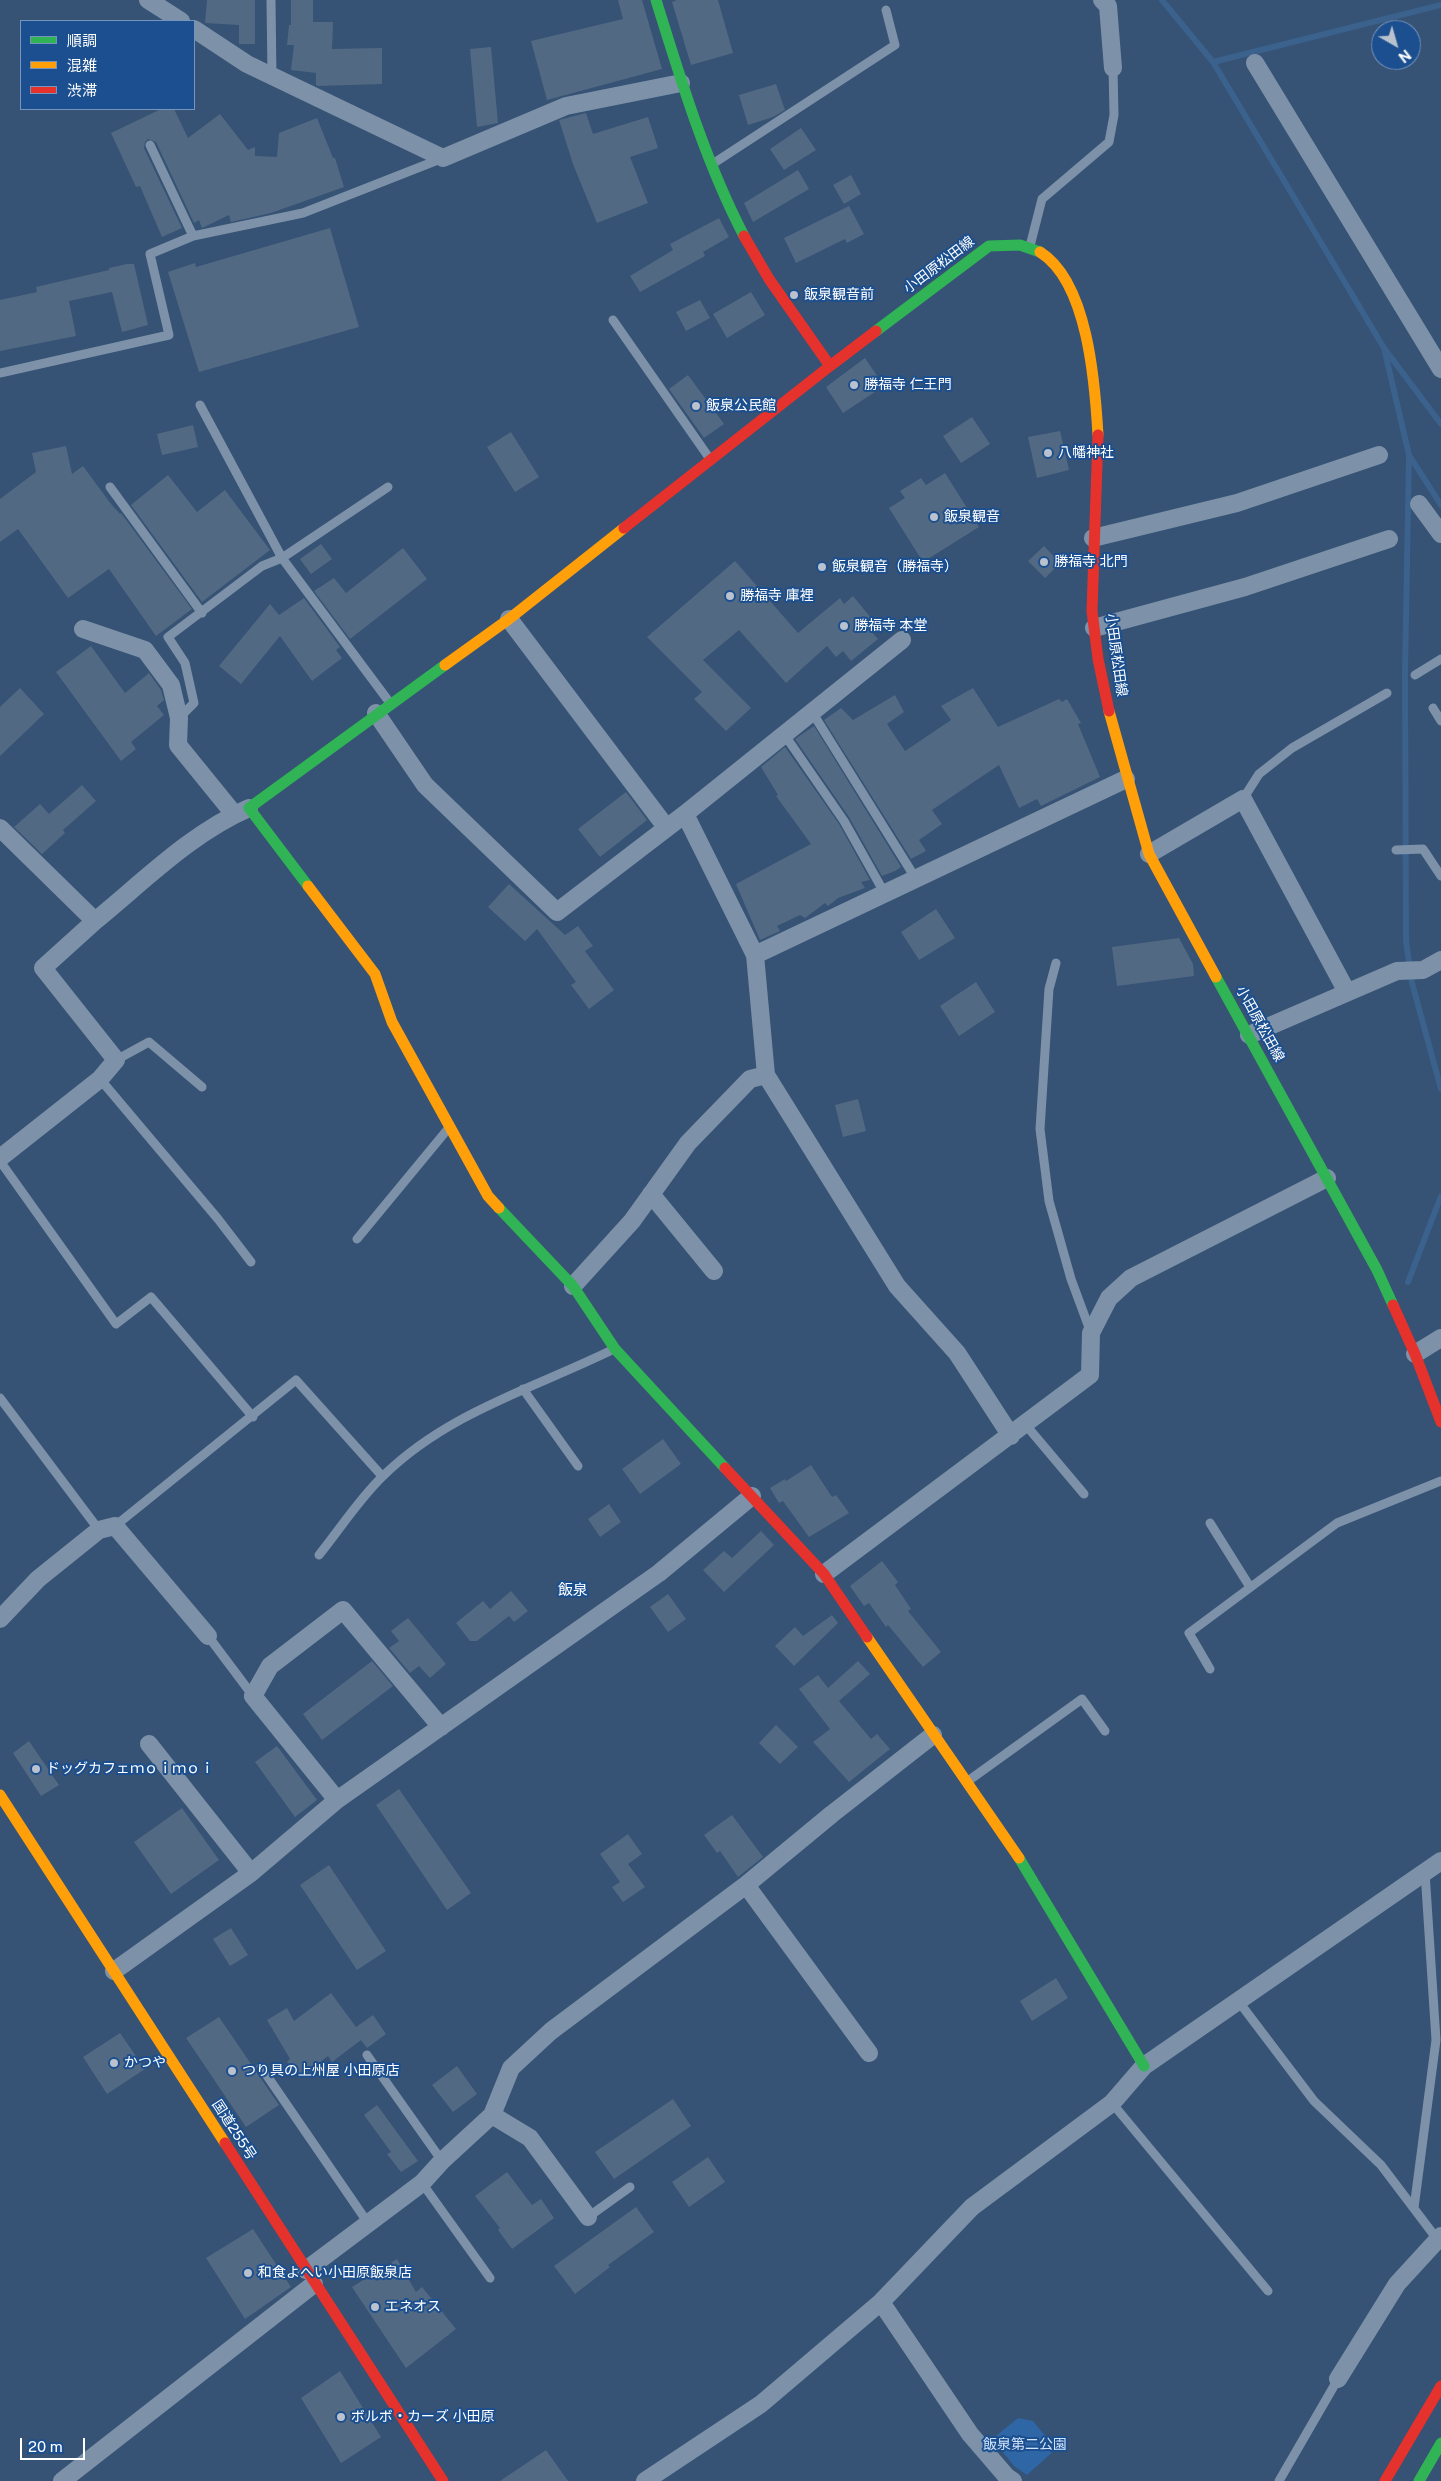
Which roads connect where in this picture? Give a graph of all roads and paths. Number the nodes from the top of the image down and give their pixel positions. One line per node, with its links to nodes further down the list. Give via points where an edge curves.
1 (148, 0): 6 (street)
2 (271, 0): 10 (lane)
3 (656, 0): 11 (main road)
4 (1102, 0): 9 (street, via 1108,6)
5 (886, 10): 14 (lane, via 895,45)
6 (179, 20)
7 (195, 30): 10 (street, via 247,64)
8 (1255, 63): 19 (street)
9 (1113, 68): 16 (lane, via 1114,115 1109,142 1042,199)
10 (272, 76): 13 (street)
11 (681, 83): 13 (street, via 566,106); 14 (main road)
12 (150, 145): 15 (lane)
13 (443, 158): 15 (lane, via 303,213)
14 (711, 165): 18 (main road, via 751,250)
15 (193, 236): 20 (lane, via 150,254 169,335)
16 (1030, 246): 18 (main road, 小田原松田線, via 989,246); 28 (main road, 小田原松田線, via 1055,263 1074,295 1092,363 1098,415 1098,477)
17 (613, 320): 23 (lane)
18 (830, 366): 23 (main road, 小田原松田線)
19 (1441, 369)
20 (0, 373)
21 (200, 405): 30 (lane)
22 (1379, 454): 28 (street, via 1238,504)
23 (710, 460): 32 (main road, 小田原松田線)
24 (388, 487): 30 (lane)
25 (110, 488): 31 (lane)
26 (1419, 504): 27 (street)
27 (1441, 534)
28 (1093, 538): 33 (main road, 小田原松田線)
29 (1389, 539): 33 (street, via 1245,587)
30 (282, 558): 31 (lane, via 262,566); 40 (lane)
31 (202, 613): 42 (lane, via 168,638 185,662 194,703)
32 (508, 619): 40 (main road, 小田原松田線); 49 (street)
33 (1094, 628): 45 (main road, 小田原松田線, via 1103,688)
34 (83, 629): 42 (street, via 144,650 171,685)
35 (902, 640): 41 (street)
36 (1441, 659): 37 (lane)
37 (1415, 675)
38 (1388, 693): 46 (lane, via 1292,748 1260,774)
39 (1433, 708): 43 (lane)
40 (383, 709): 47 (main road, 小田原松田線); 49 (street, via 425,785 558,912)
41 (812, 712): 44 (street); 54 (lane)
42 (179, 718): 47 (street, via 178,745)
43 (1441, 721)
44 (784, 734): 48 (street); 55 (lane, via 844,821)
45 (1126, 779): 52 (main road, 小田原松田線); 54 (street)
46 (1243, 799): 52 (street); 60 (street)
47 (242, 811): 56 (street, via 182,849); 66 (main road, via 375,974 392,1022)
48 (685, 814): 49 (street); 57 (street)
49 (666, 827)
50 (0, 828): 56 (street)
51 (1396, 850): 53 (lane, via 1423,849)
52 (1149, 854): 61 (main road, 小田原松田線)
53 (1441, 876)
54 (916, 879): 55 (street)
55 (885, 894): 57 (street)
56 (94, 921): 62 (street, via 42,968)
57 (755, 956): 63 (street)
58 (1441, 960): 60 (street, via 1423,970 1397,971)
59 (1056, 963): 74 (lane, via 1049,989 1040,1129 1049,1200 1071,1279)
60 (1347, 992): 61 (street)
61 (1249, 1035): 68 (main road, 小田原松田線)
62 (116, 1060): 64 (street); 65 (lane, via 149,1042)
63 (766, 1074): 69 (street, via 750,1079 688,1142); 83 (street, via 897,1286 957,1353)
64 (100, 1079): 67 (street); 71 (lane)
65 (202, 1087)
66 (449, 1128): 70 (lane); 73 (main road, via 488,1196)
67 (0, 1160): 80 (lane, via 116,1324 151,1297)
68 (1327, 1178): 74 (street, via 1131,1278 1110,1298); 77 (main road, 小田原松田線, via 1377,1270)
69 (652, 1194): 72 (street); 73 (street)
70 (357, 1239)
71 (251, 1262)
72 (714, 1271)
73 (573, 1286): 76 (main road)
74 (1091, 1333): 82 (street, via 1090,1375)
75 (1441, 1338): 77 (street)
76 (615, 1349): 78 (lane); 88 (main road)
77 (1415, 1354): 81 (main road, 小田原松田線)
78 (524, 1390): 84 (lane); 85 (lane, via 467,1415 427,1439)
79 (0, 1398): 90 (lane)
80 (253, 1417): 85 (lane, via 296,1380); 90 (lane)
81 (1441, 1422)
82 (1025, 1424): 83 (street); 87 (lane)
83 (1011, 1436): 92 (street)
84 (578, 1466)
85 (382, 1476): 91 (lane)
86 (1441, 1481): 93 (lane, via 1337,1523)
87 (1084, 1494)
88 (752, 1496): 92 (main road); 98 (street, via 659,1573)
89 (1210, 1523): 93 (lane)
90 (107, 1528): 94 (street, via 38,1579); 95 (street)
91 (319, 1555)
92 (824, 1574): 100 (main road)
93 (1250, 1587): 96 (lane, via 1189,1633)
94 (0, 1619)
95 (208, 1636): 97 (lane)
96 (1210, 1669)
97 (253, 1696): 98 (street, via 270,1666 343,1610); 104 (street)
98 (440, 1727): 104 (street)
99 (1105, 1731): 102 (lane, via 1082,1699)
100 (933, 1735): 102 (main road); 108 (street)
101 (149, 1744): 107 (street)
102 (967, 1782): 113 (main road, via 1033,1879)
103 (0, 1795): 109 (main road, 国道255号)
104 (337, 1800): 107 (street)
105 (1441, 1861): 106 (street)
106 (1425, 1872): 110 (street); 120 (lane, via 1436,2040)
107 (251, 1873): 109 (street)
108 (746, 1885): 111 (street); 116 (street, via 551,2031 511,2068)
109 (114, 1970): 124 (main road, 国道255号)
110 (1239, 2002): 113 (street); 120 (lane, via 1314,2101 1381,2165)
111 (870, 2053)
112 (367, 2055): 117 (lane)
113 (1144, 2066): 115 (street)
114 (261, 2067): 122 (lane)
115 (1112, 2103): 126 (lane); 127 (street, via 972,2207)
116 (492, 2115): 117 (street); 121 (street, via 530,2138)
117 (442, 2160): 118 (street)
118 (422, 2184): 122 (street); 125 (lane)
119 (630, 2187): 121 (lane)
120 (1414, 2208): 123 (lane)
121 (588, 2217)
122 (368, 2223): 124 (street)
123 (1439, 2237): 128 (street, via 1397,2284)
124 (310, 2277): 131 (street); 132 (main road, 国道255号)
125 (490, 2278)
126 (1268, 2291)
127 (881, 2302): 133 (street, via 761,2404); 134 (street, via 970,2434)
128 (1338, 2379): 135 (lane)
129 (1441, 2386): 136 (main road)
130 (1441, 2443): 137 (main road)
131 (62, 2481)
132 (442, 2481)
133 (645, 2481)
134 (1013, 2481)
135 (1280, 2481)
136 (1384, 2481)
137 (1419, 2481)

